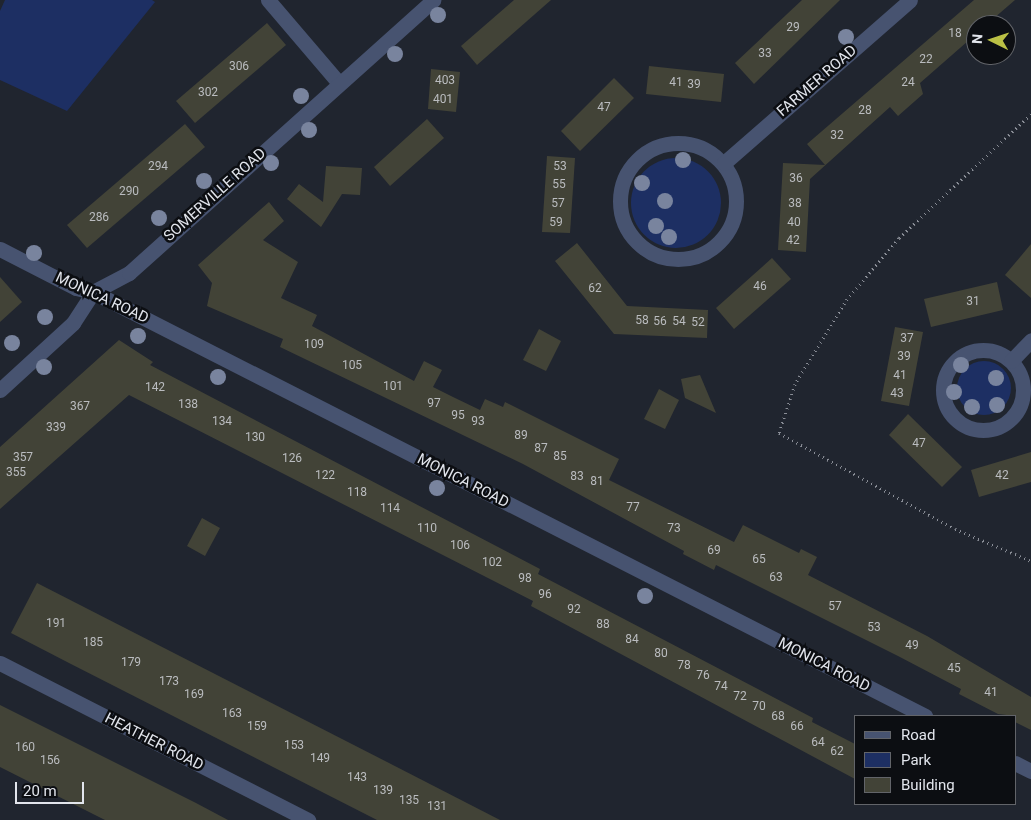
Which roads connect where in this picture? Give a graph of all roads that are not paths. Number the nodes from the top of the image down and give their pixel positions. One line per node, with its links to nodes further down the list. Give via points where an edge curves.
1 (268, 0): 4 (street)
2 (433, 0): 4 (street, SOMERVILLE ROAD)
3 (910, 0): 5 (street, FARMER ROAD)
4 (338, 82): 7 (street, SOMERVILLE ROAD, via 129,273)
5 (724, 163): 5 (street, via 735,184 737,209 728,232 711,250 688,259 664,258 642,248 626,229 619,205 623,180 642,155 656,146 680,142 704,147)
6 (0, 250): 7 (street, MONICA ROAD, via 76,288)
7 (93, 292): 10 (street, SOMERVILLE ROAD, via 73,323); 12 (street, MONICA ROAD)
8 (1031, 340): 9 (street)
9 (1011, 361): 9 (street, via 1023,388 1014,415 988,430 960,423 943,399 947,370 963,355 984,349)
10 (0, 390)
11 (0, 663): 15 (street, HEATHER ROAD)
12 (923, 715)
13 (1016, 764): 14 (street)
14 (1031, 771)
15 (308, 820)

